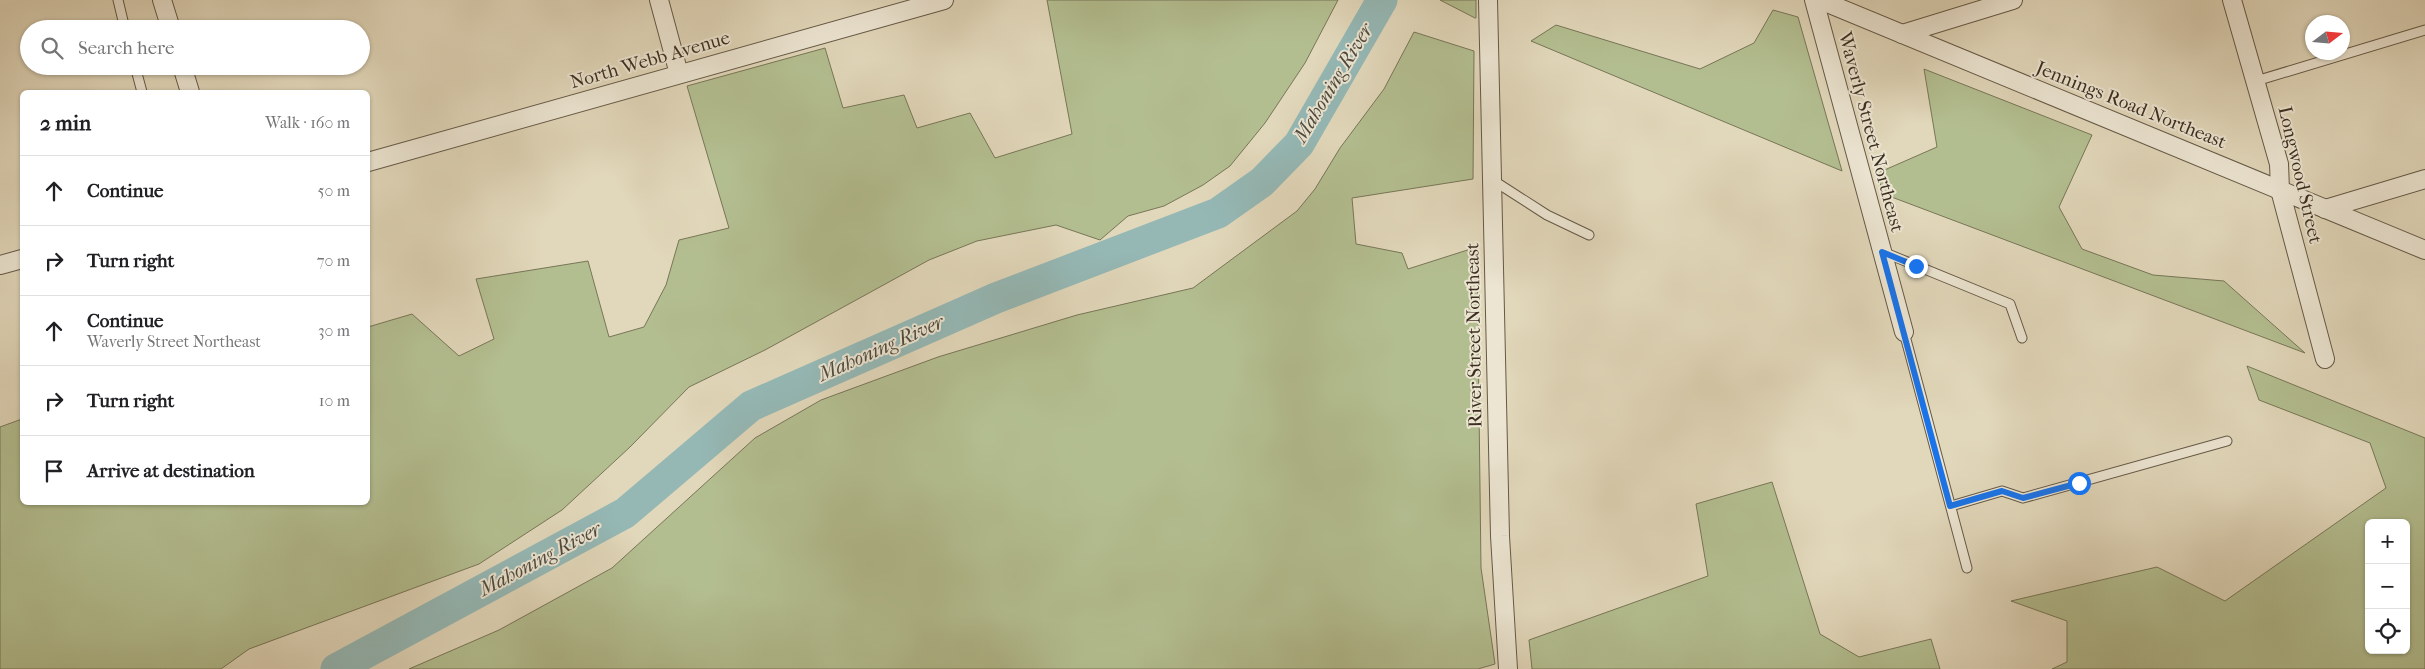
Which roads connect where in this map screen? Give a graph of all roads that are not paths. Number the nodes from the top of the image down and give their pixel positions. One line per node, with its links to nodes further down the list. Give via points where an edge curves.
1 (118, 0): 10 (lane)
2 (162, 0): 11 (street)
3 (660, 0): 14 (street)
4 (944, 0): 14 (street, North Webb Avenue)
5 (1488, 0): 21 (street, River Street Northeast)
6 (1814, 0): 27 (street, Waverly Street Northeast)
7 (1820, 0): 13 (street, Jennings Road Northeast)
8 (2013, 0): 13 (street)
9 (2232, 0): 17 (street, Longwood Street)
10 (123, 20)
11 (168, 20)
12 (2425, 30): 17 (lane)
13 (1902, 34): 23 (street, Jennings Road Northeast)
14 (679, 74): 20 (street, North Webb Avenue)
15 (137, 75): 18 (lane)
16 (185, 75): 19 (street)
17 (2256, 81): 23 (street, Longwood Street, via 2279,164)
18 (141, 90)
19 (189, 90)
20 (370, 161)
21 (1491, 179): 25 (lane, via 1547,215); 36 (street, River Street Northeast, via 1500,536)
22 (2425, 179): 24 (street)
23 (2280, 190): 24 (street, Jennings Road Northeast); 32 (street, Longwood Street)
24 (2325, 208): 26 (street, Jennings Road Northeast)
25 (1589, 235)
26 (2425, 250)
27 (1882, 252): 30 (street, Waverly Street Northeast); 31 (lane, via 2010,304)
28 (20, 259): 29 (street)
29 (0, 265)
30 (1904, 332): 34 (lane)
31 (2022, 338)
32 (2325, 359)
33 (2227, 441): 34 (lane, via 2023,498 2002,491)
34 (1950, 506): 35 (lane)
35 (1967, 568)
36 (1508, 669)

